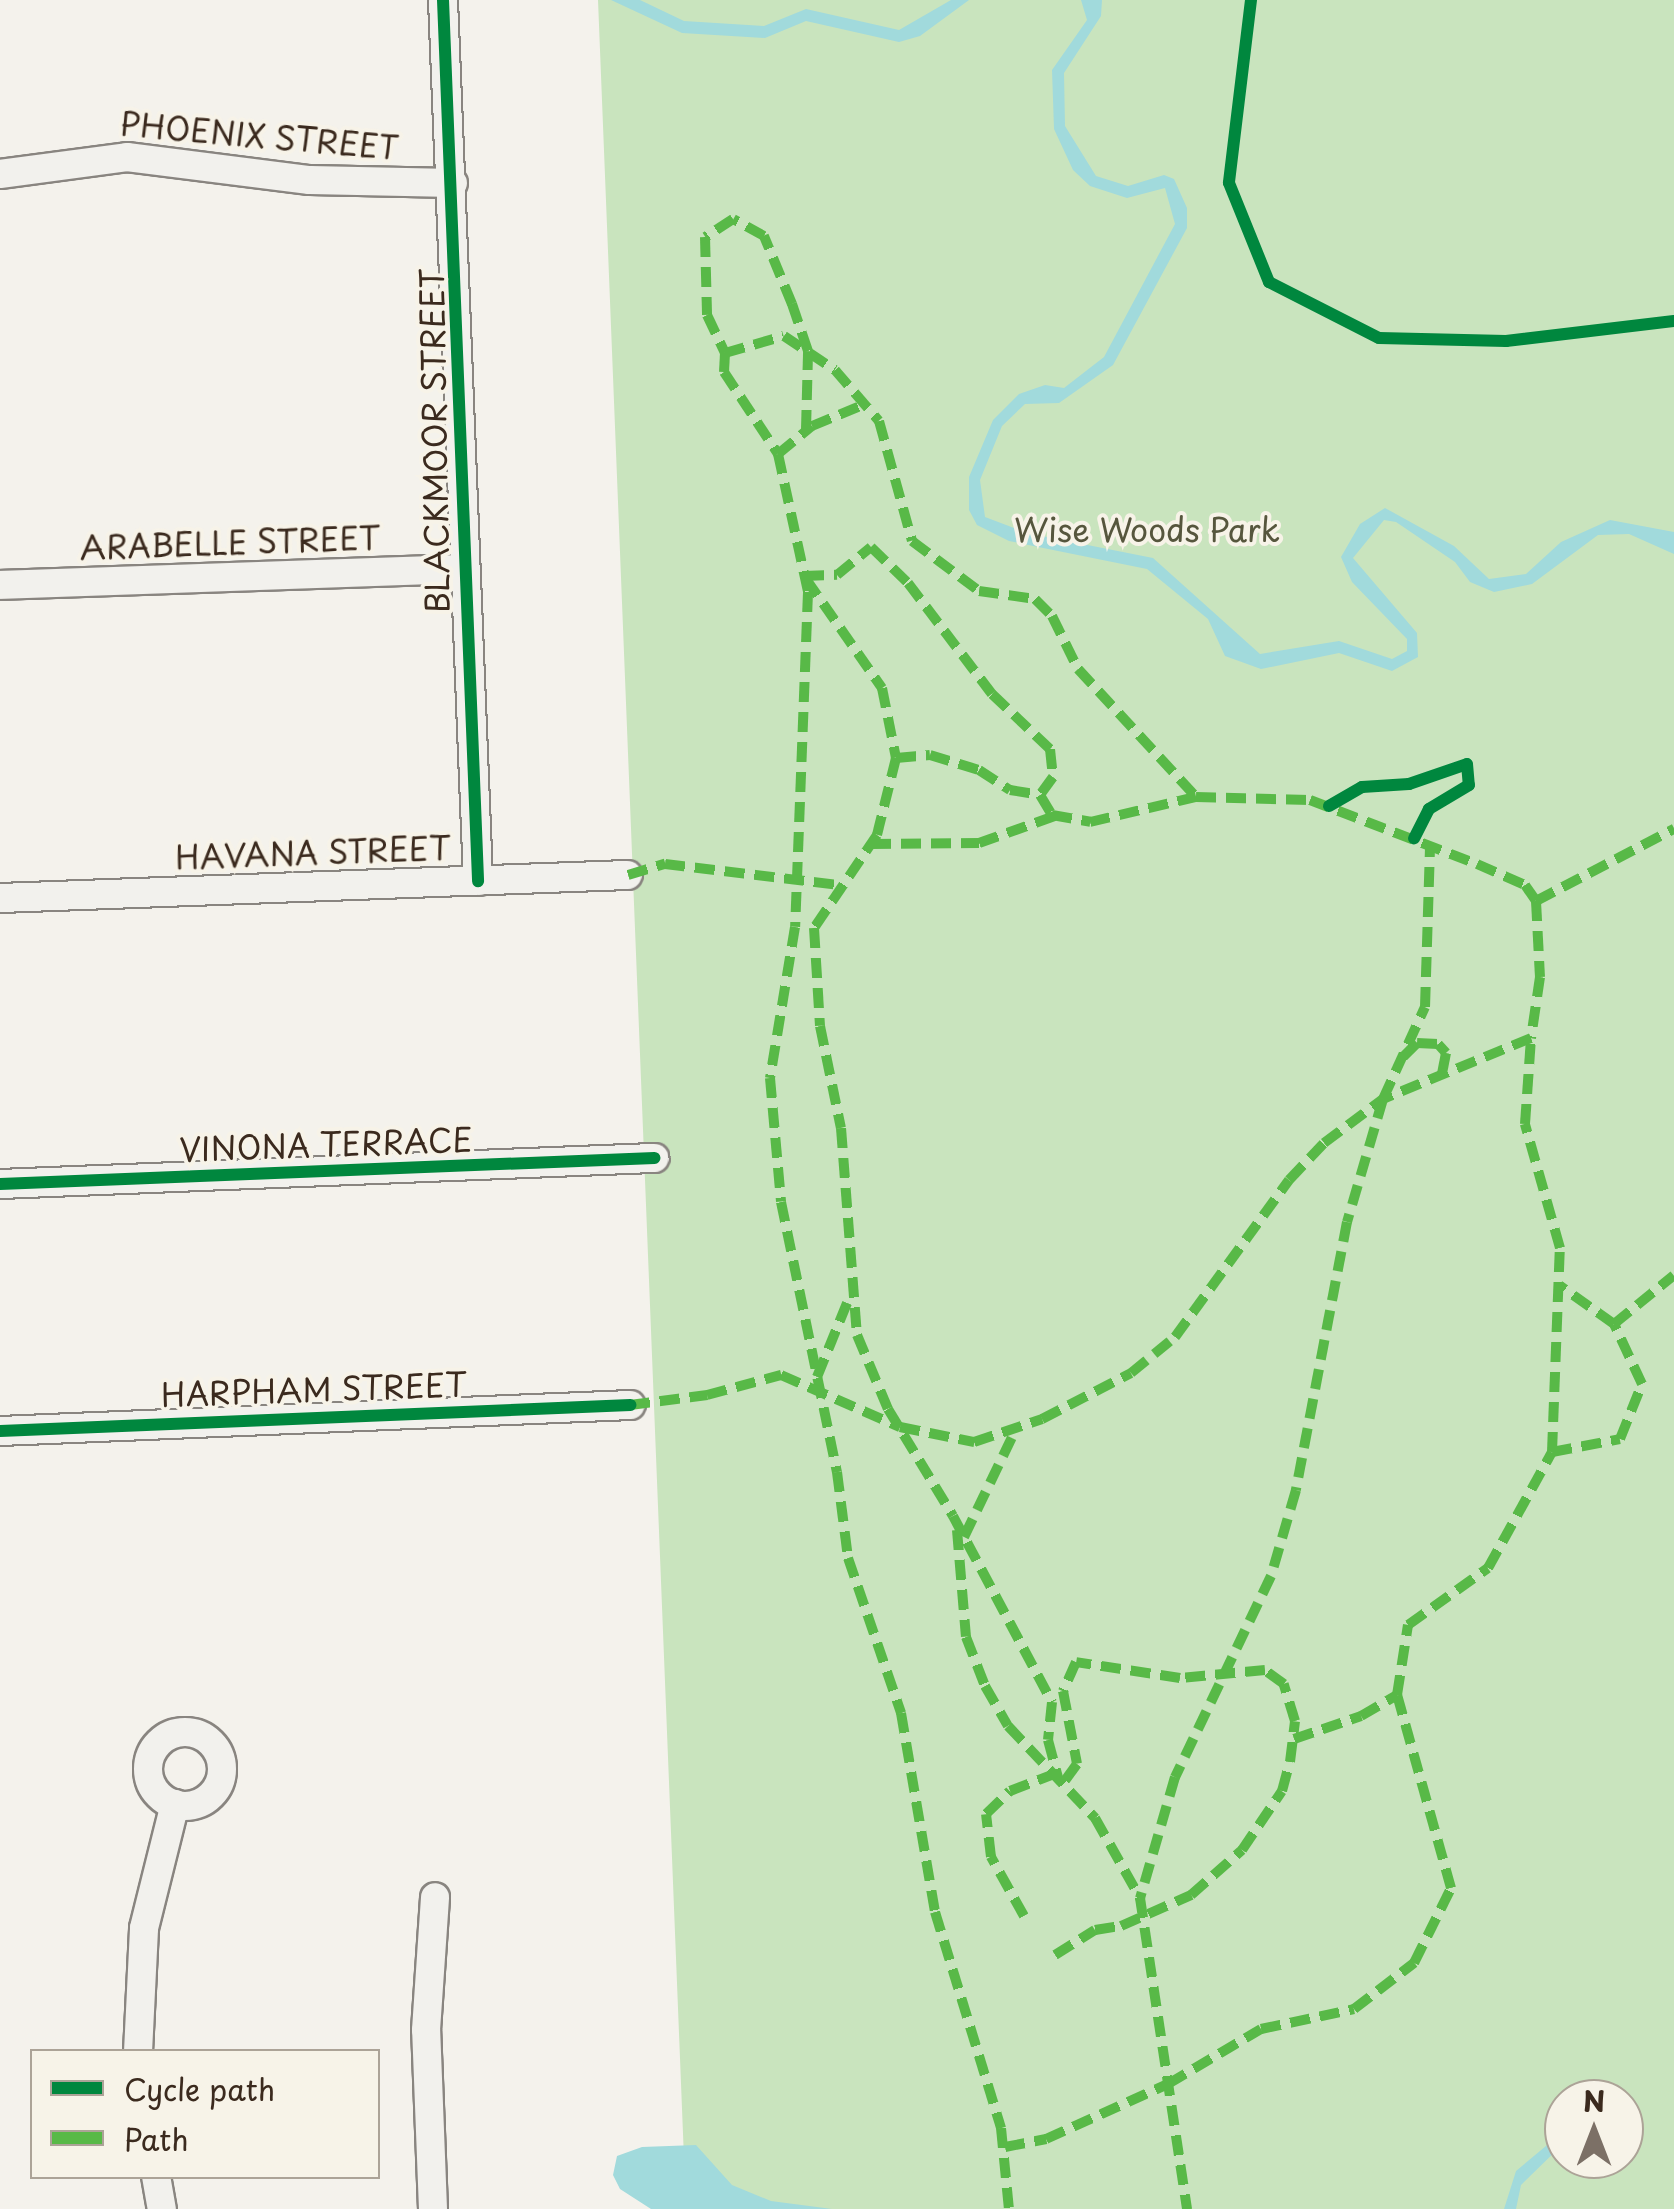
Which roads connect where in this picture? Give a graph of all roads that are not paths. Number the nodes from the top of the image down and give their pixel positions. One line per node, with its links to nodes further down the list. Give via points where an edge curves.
1 (443, 0): 3 (street, BLACKMOOR STREET)
2 (0, 174): 3 (street, PHOENIX STREET, via 127,156 310,180)
3 (453, 182): 4 (street, BLACKMOOR STREET)
4 (462, 569): 5 (street, ARABELLE STREET); 7 (street, BLACKMOOR STREET)
5 (0, 585)
6 (628, 875): 7 (street, HAVANA STREET)
7 (478, 881): 8 (street, HAVANA STREET)
8 (0, 898)
9 (654, 1158): 10 (street, VINONA TERRACE)
10 (0, 1184)
11 (630, 1404): 12 (street, HARPHAM STREET)
12 (0, 1431)
13 (175, 1804): 15 (street, via 144,1928)
14 (435, 1896): 18 (street, via 426,2030)
15 (138, 2049)
16 (157, 2179): 17 (street)
17 (162, 2209)
18 (433, 2209)

